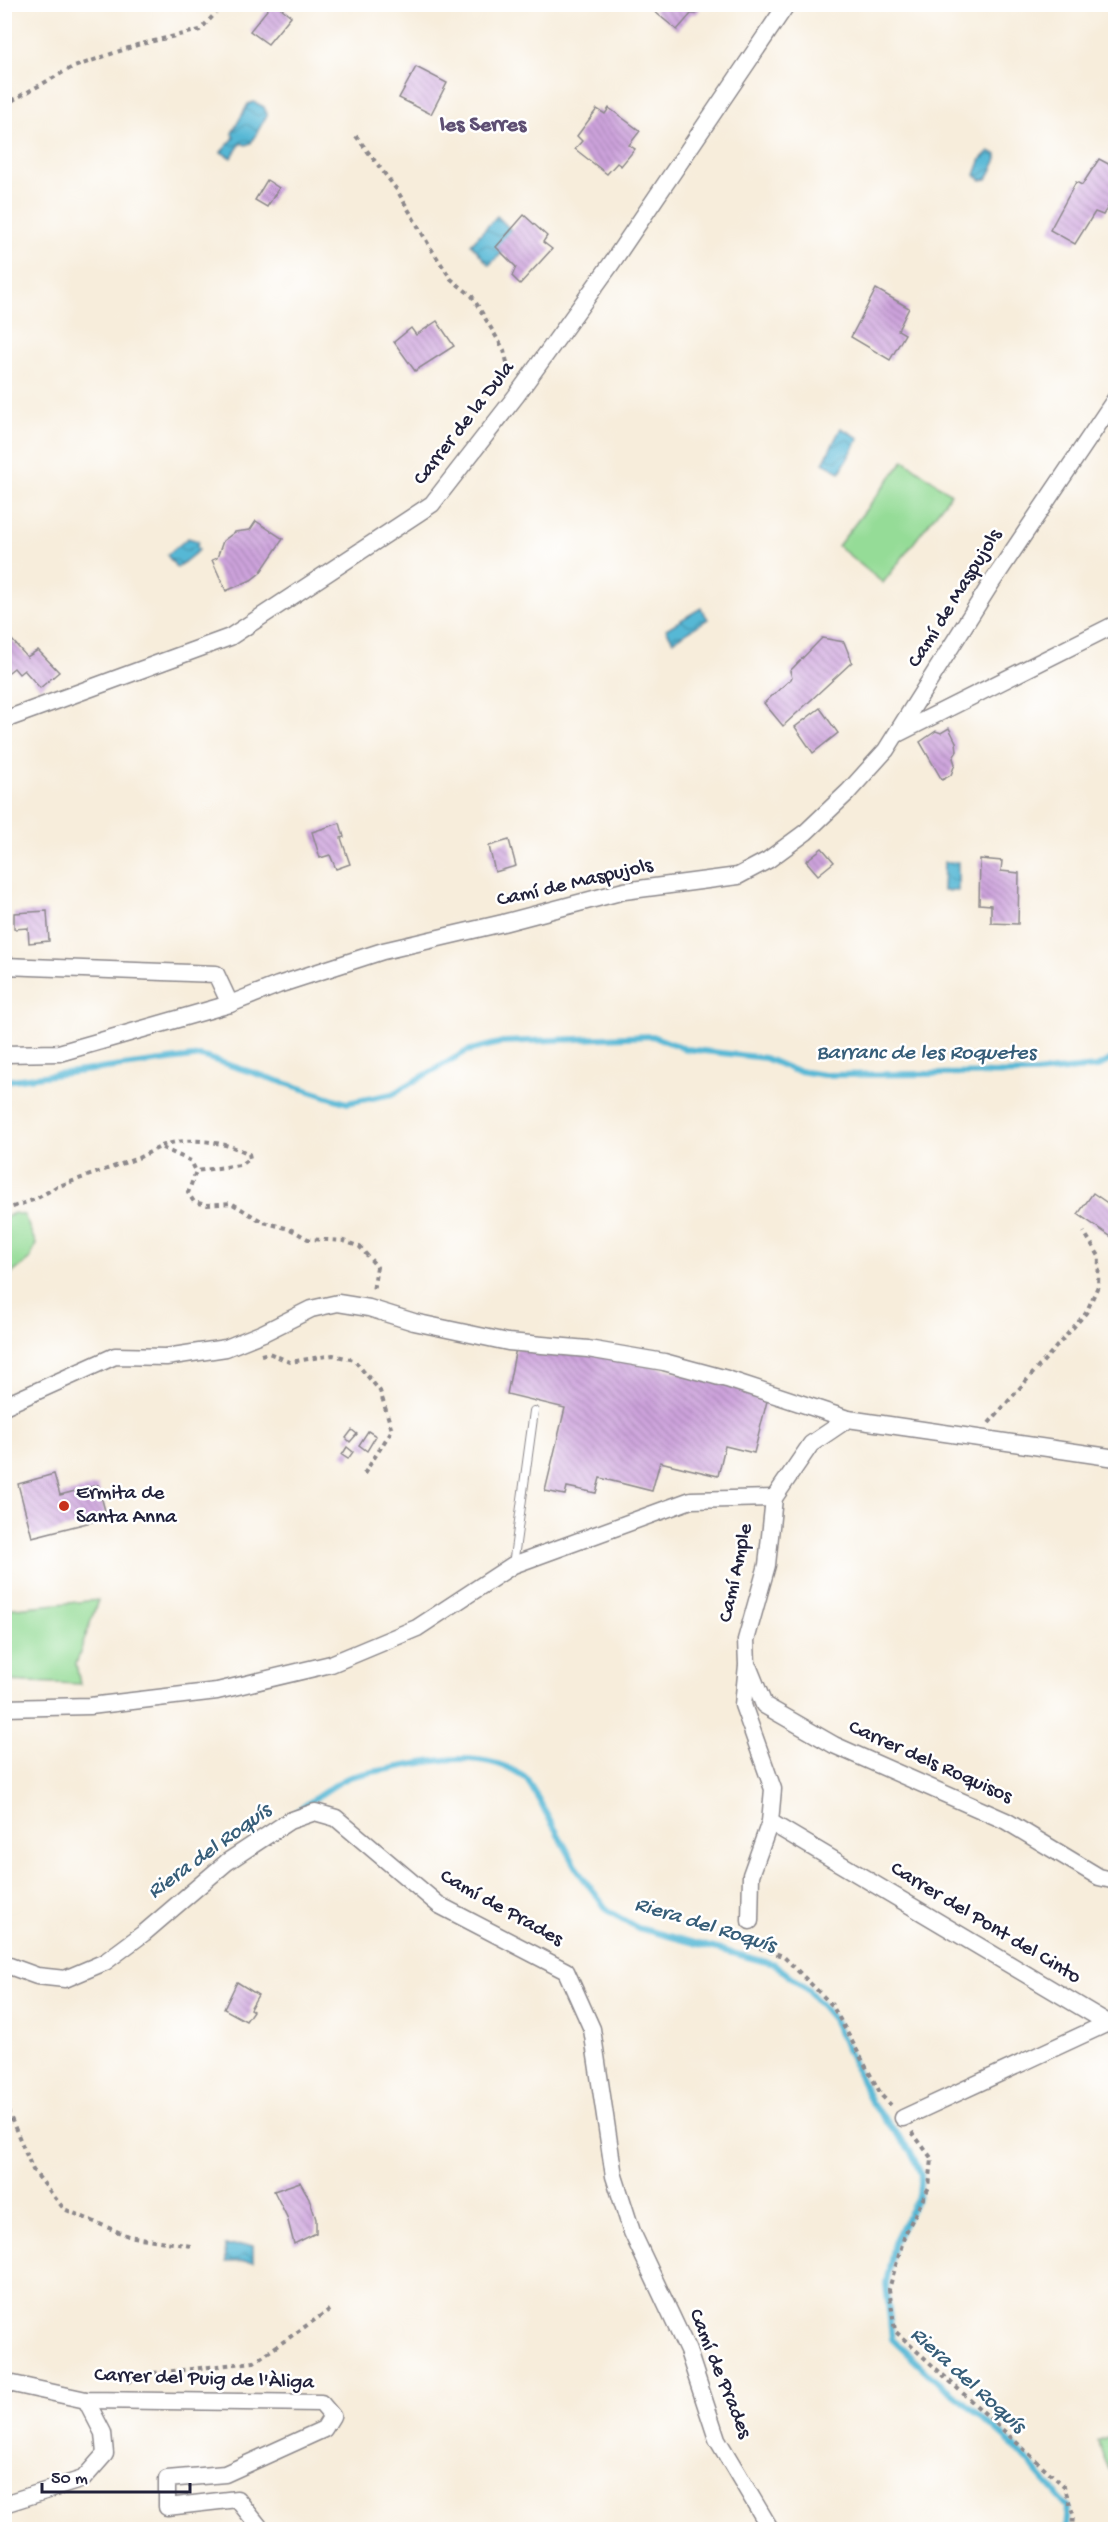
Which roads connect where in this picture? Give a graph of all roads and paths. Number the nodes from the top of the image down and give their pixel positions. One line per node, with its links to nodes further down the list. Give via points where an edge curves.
1 (224, 4): 3 (path, via 200,30 137,45 71,68)
2 (786, 4): 5 (street, Carrer de la Dula, via 611,264)
3 (4, 105)
4 (356, 136): 5 (path, via 398,190 451,279 472,296 504,351)
5 (516, 396): 8 (street, Carrer de la Dula, via 432,504 230,637)
6 (1116, 398): 9 (street, Camí de Maspujols, via 990,585)
7 (1116, 624): 9 (street)
8 (4, 720)
9 (898, 733): 11 (street, Camí de Maspujols, via 848,792 806,832 738,876 624,891 383,951)
10 (4, 966): 11 (street, via 216,974)
11 (230, 1004): 12 (street, Camí de Maspujols, via 59,1053)
12 (4, 1054)
13 (160, 1147): 14 (path, via 191,1161); 14 (path, via 175,1141 231,1144 249,1154 250,1158 240,1165); 15 (path)
14 (196, 1171): 17 (path, via 188,1193 194,1202 231,1203 263,1222 308,1239 344,1241 360,1247 377,1267)
15 (4, 1210)
16 (1084, 1232): 22 (path, via 1098,1256 1098,1286 1086,1313)
17 (369, 1308): 19 (street, via 338,1303 311,1309 226,1348 166,1357 115,1356); 21 (street, via 508,1342 588,1349 664,1362)
18 (250, 1357): 24 (path, via 269,1353 290,1362 333,1355 354,1360 380,1391 392,1430)
19 (4, 1406)
20 (534, 1411): 26 (lane)
21 (848, 1419): 22 (street); 25 (street, Camí Ample, via 811,1444)
22 (977, 1437): 23 (street)
23 (1116, 1458)
24 (364, 1474)
25 (774, 1498): 26 (street, via 692,1500); 27 (street, Camí Ample, via 767,1565 746,1640)
26 (513, 1565): 28 (street, via 417,1628 331,1664 217,1691 90,1706)
27 (747, 1665): 29 (street, Camí Ample, via 743,1705 773,1789); 30 (street, Carrer dels Roquisos, via 764,1705 834,1745 1006,1821 1099,1876)
28 (4, 1708)
29 (770, 1822): 31 (street, Camí Ample, via 751,1875); 34 (street, Carrer del Pont del Cinto, via 1108,2023)
30 (1116, 1881)
31 (750, 1921): 34 (path, via 751,1945 783,1956 832,2005 882,2096)
32 (4, 1964): 42 (street, Camí de Prades, via 37,1976 65,1979 105,1962 227,1862 289,1821 315,1812 336,1818 439,1905 566,1971 592,2029 614,2176 632,2232 688,2351 717,2439)
33 (4, 2102): 35 (path, via 33,2170 64,2209 128,2236)
34 (903, 2118): 43 (path, via 932,2159 929,2187 905,2234 889,2289 895,2331 1064,2486 1073,2514)
35 (191, 2246)
36 (329, 2310): 38 (path, via 254,2362 145,2374)
37 (4, 2382): 39 (street, Carrer del Puig de l'Àliga)
38 (126, 2383)
39 (86, 2400): 40 (street, via 103,2433 105,2454 83,2479); 41 (street, Carrer del Puig de l'Àliga, via 321,2403 332,2416 324,2429 225,2474 167,2479 167,2507 237,2499)
40 (4, 2504)
41 (262, 2529)
42 (771, 2529)
43 (1072, 2529)

